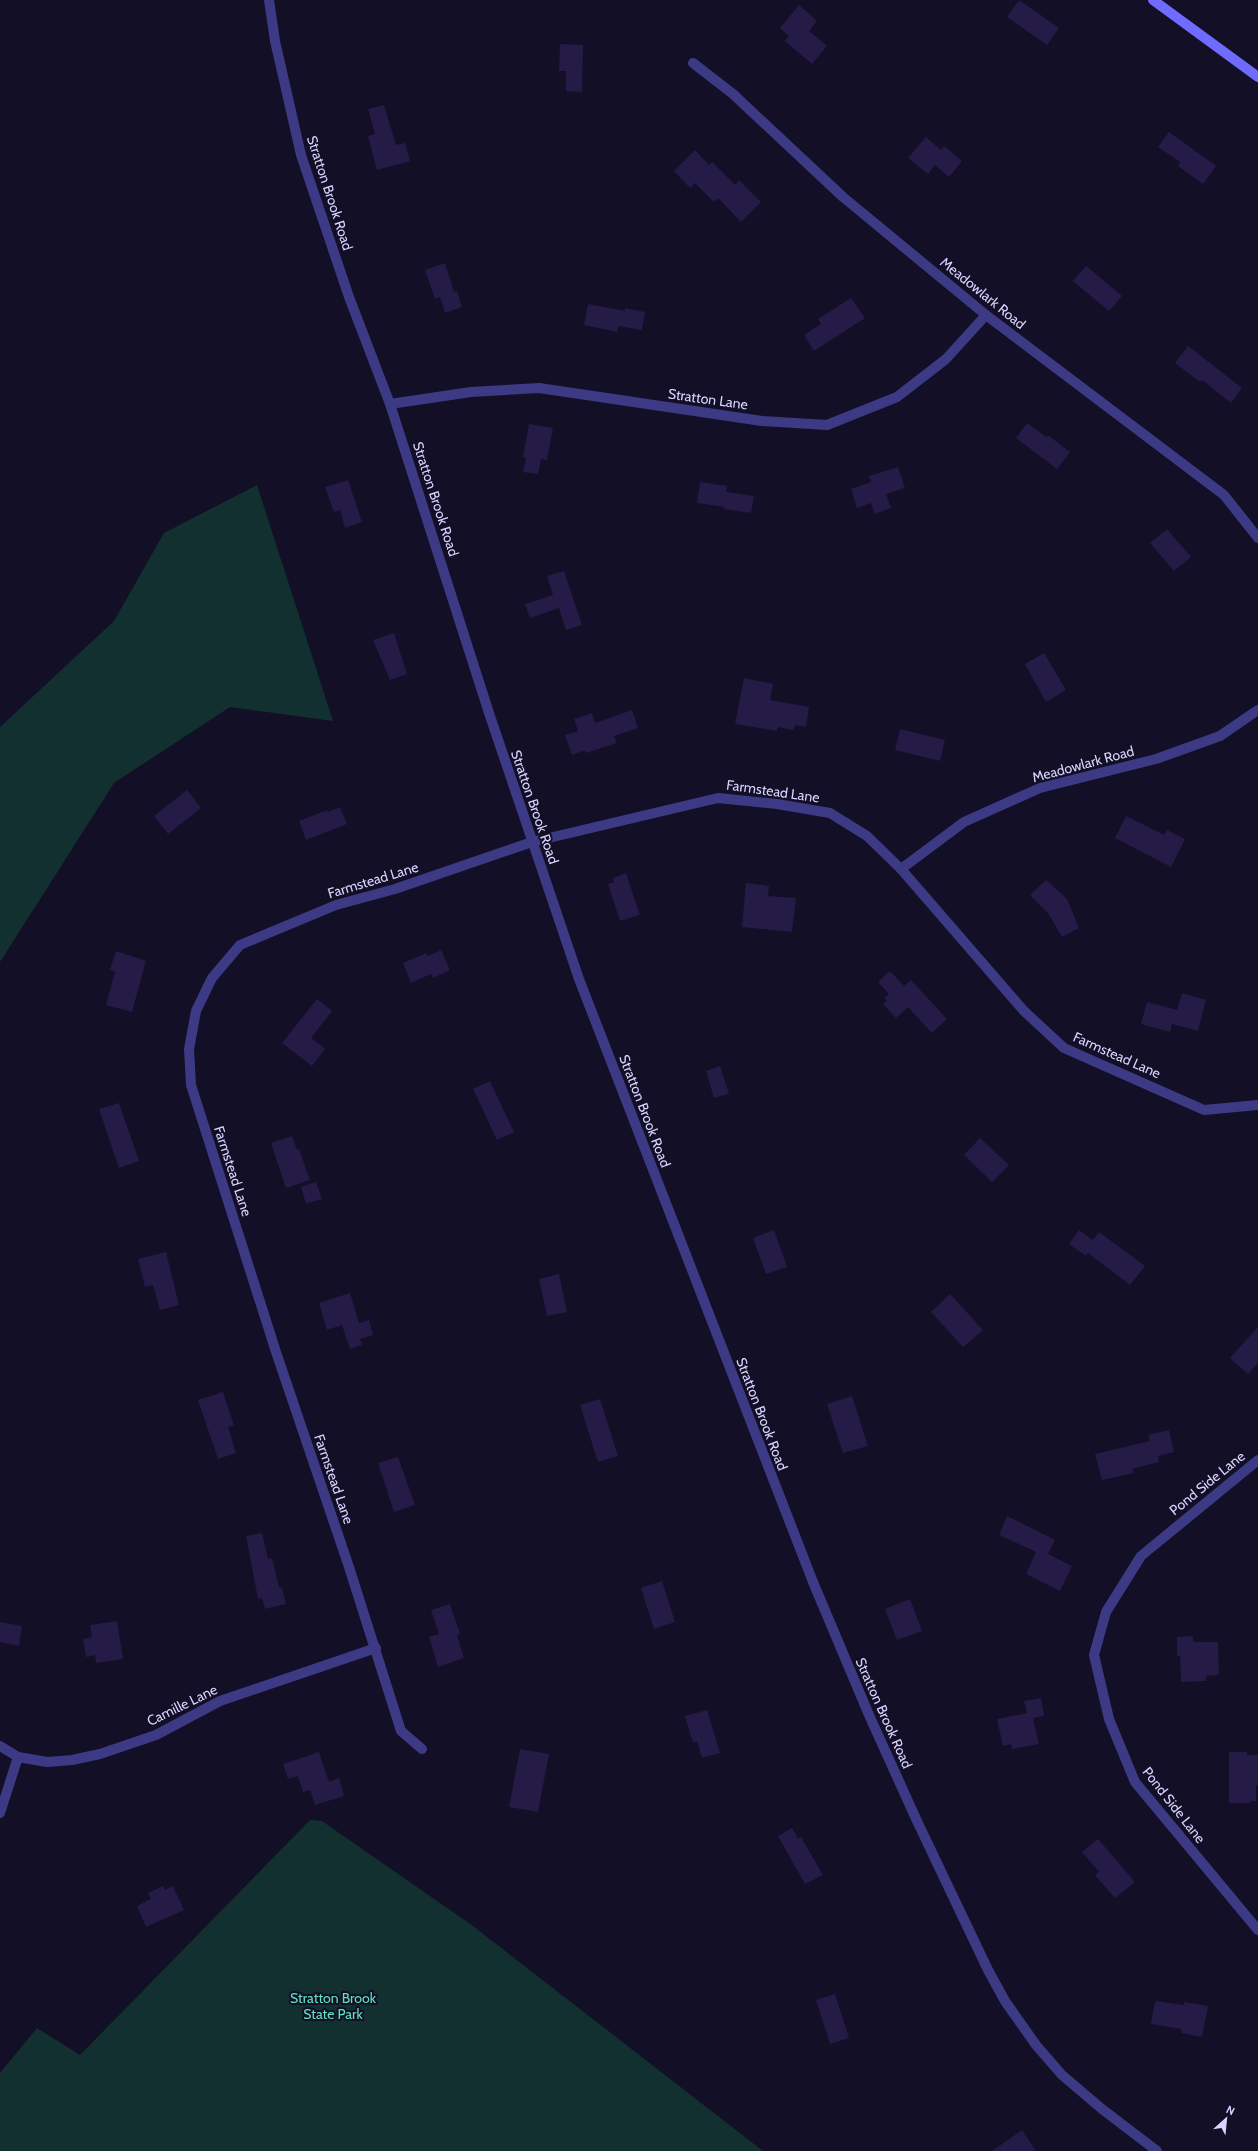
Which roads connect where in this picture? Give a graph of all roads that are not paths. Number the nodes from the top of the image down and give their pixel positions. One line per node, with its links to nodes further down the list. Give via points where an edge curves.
1 (269, 0): 6 (street, Stratton Brook Road, via 280,64 301,155 349,297)
2 (1153, 0): 4 (main road)
3 (693, 63): 5 (street, Meadowlark Road, via 733,94 843,197)
4 (1258, 77)
5 (986, 315): 6 (street, Stratton Lane, via 946,359 897,397 826,424 762,421 539,388 471,392); 7 (street, Meadowlark Road, via 1224,495)
6 (390, 404): 9 (street, Stratton Brook Road)
7 (1258, 538)
8 (1258, 710): 10 (street, Meadowlark Road, via 1220,736 1156,759 1040,788 964,822)
9 (532, 842): 10 (street, Farmstead Lane, via 718,798 777,804 830,814 866,836); 13 (street, Farmstead Lane, via 395,889 336,905 240,945 212,978 196,1011 189,1049 191,1085 276,1352); 19 (street, Stratton Brook Road, via 582,986 813,1582 869,1715 954,1901 1005,2001 1036,2045 1062,2075 1102,2110)
10 (901, 870): 11 (street, Farmstead Lane, via 1024,1011 1064,1048 1204,1110)
11 (1258, 1105)
12 (1258, 1460): 18 (street, Pond Side Lane, via 1141,1556 1106,1612 1094,1655 1110,1719 1135,1782)
13 (376, 1648): 15 (street, Farmstead Lane, via 401,1731); 16 (street, Camille Lane, via 220,1701 156,1735 100,1754 47,1762)
14 (0, 1746): 16 (street, Camille Lane)
15 (422, 1749)
16 (18, 1757): 17 (street)
17 (0, 1813)
18 (1258, 1930)
19 (1157, 2151)

